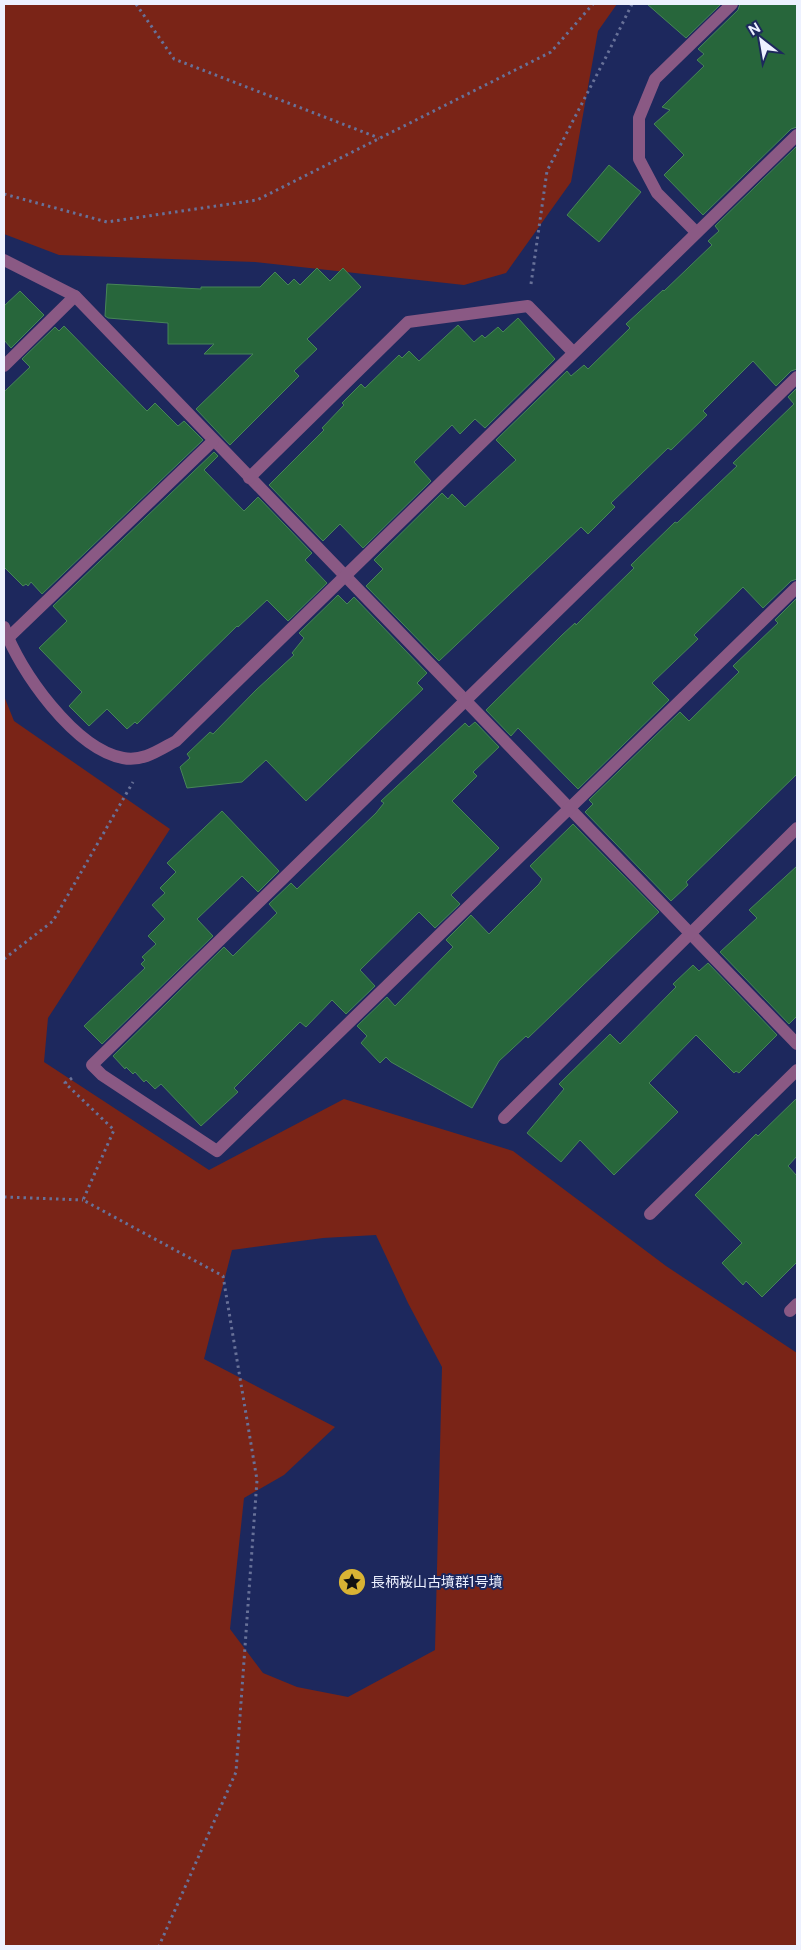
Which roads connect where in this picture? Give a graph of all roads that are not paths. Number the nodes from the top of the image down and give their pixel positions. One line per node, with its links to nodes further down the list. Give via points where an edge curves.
1 (732, 4): 3 (street, via 655,79 640,118 639,159 657,193)
2 (797, 135): 3 (street)
3 (696, 232): 6 (street)
4 (4, 260): 5 (street)
5 (75, 296): 7 (street); 9 (street)
6 (574, 352): 10 (street, via 528,306 408,322); 11 (street)
7 (4, 366)
8 (797, 376): 14 (street)
9 (213, 441): 10 (street); 13 (street)
10 (249, 478): 11 (street)
11 (346, 578): 13 (street, via 176,741 146,757 124,758 96,748 60,717 27,672); 14 (street)
12 (797, 587): 15 (street)
13 (6, 632)
14 (465, 701): 15 (street); 15 (street, via 92,1065 102,1075 217,1151)
15 (568, 808): 17 (street)
16 (797, 828): 17 (street)
17 (690, 933): 18 (street); 20 (street)
18 (797, 1044)
19 (797, 1070): 21 (street)
20 (504, 1118)
21 (650, 1214)

